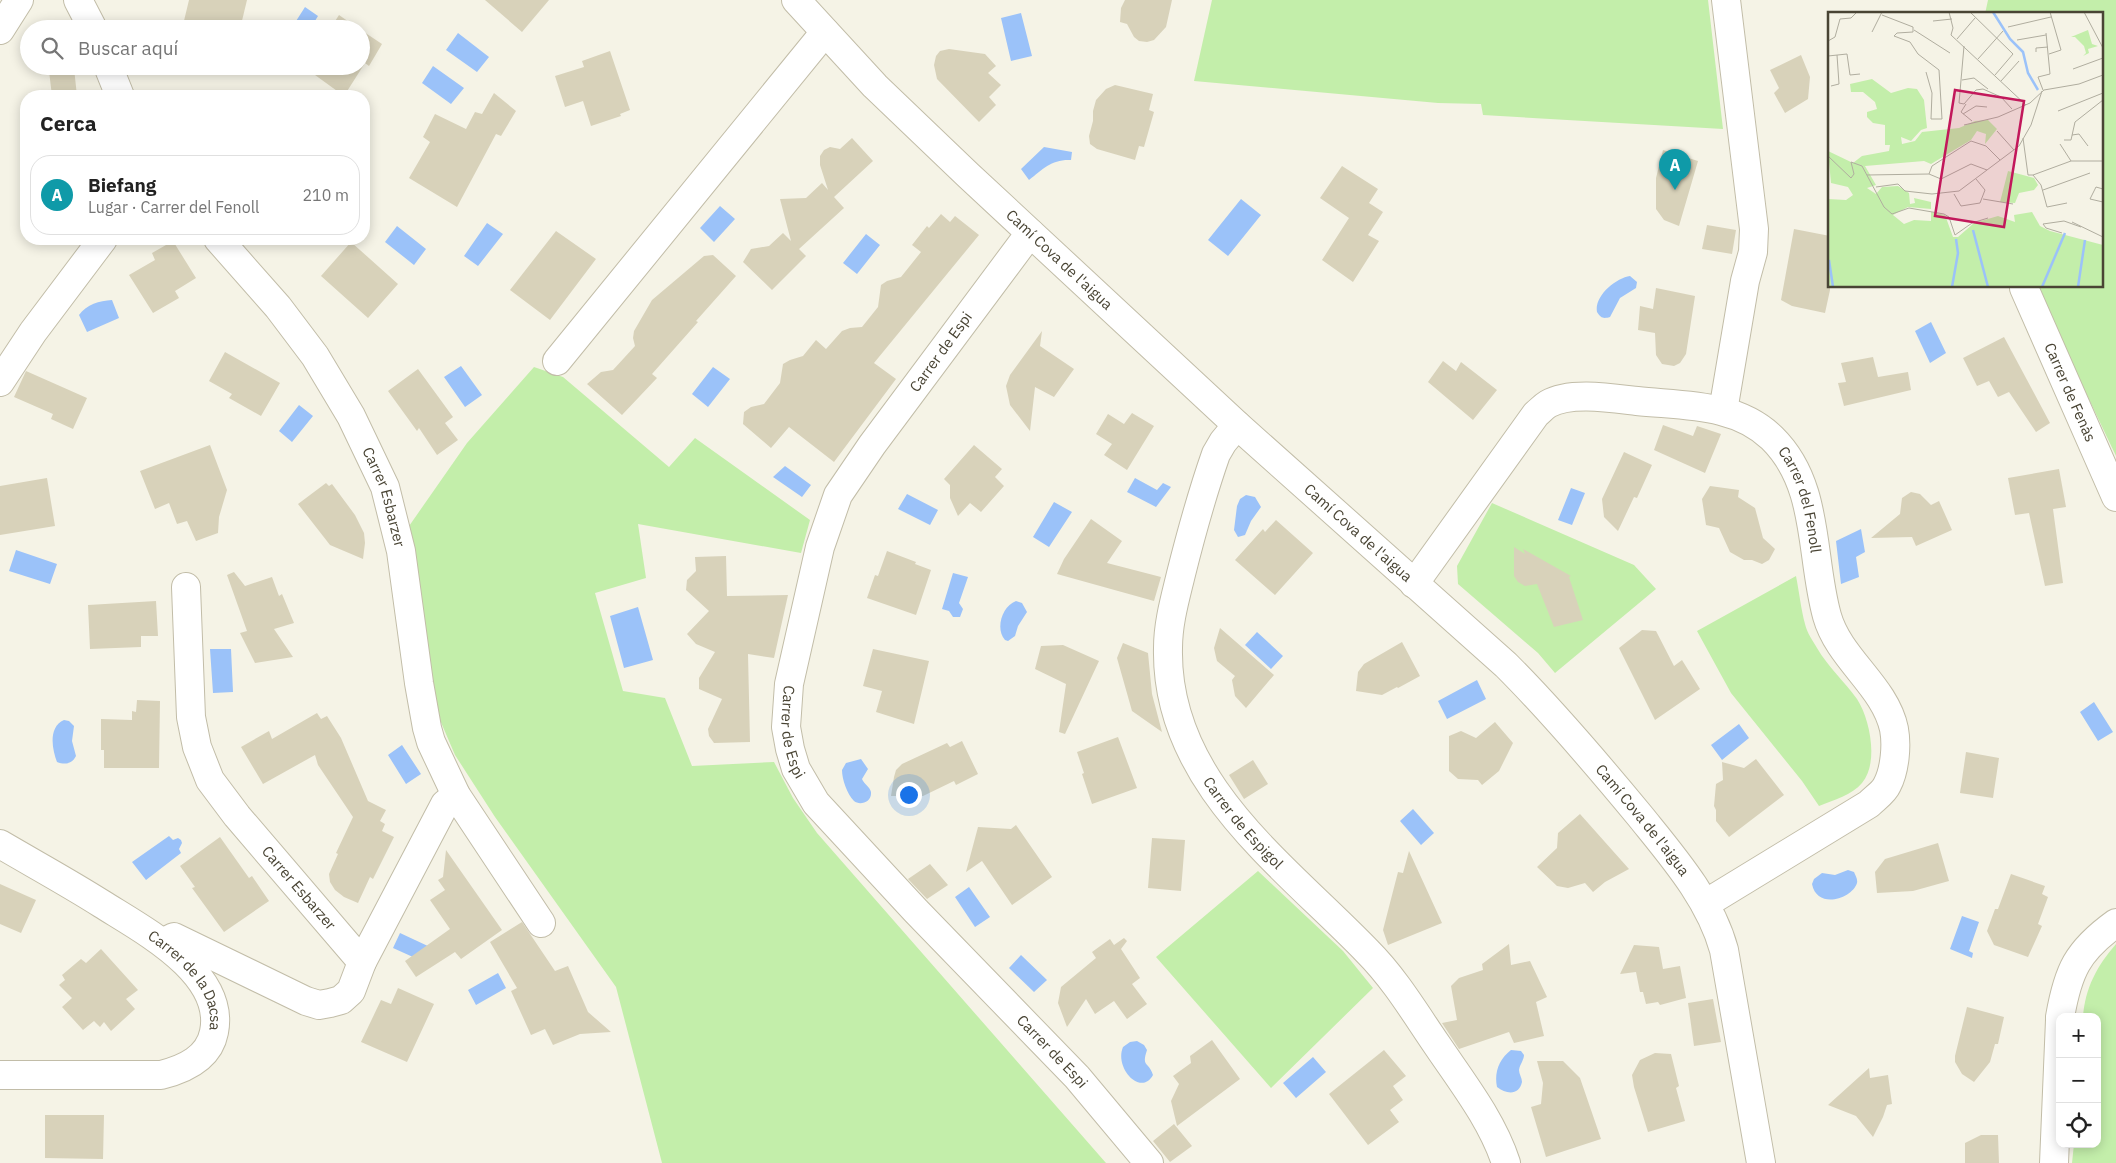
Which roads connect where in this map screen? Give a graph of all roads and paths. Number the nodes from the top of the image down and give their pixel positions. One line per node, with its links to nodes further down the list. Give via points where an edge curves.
1 (19, 0): 6 (street)
2 (78, 0): 5 (street)
3 (796, 0): 7 (street, Camí Cova de l'aigua)
4 (1726, 0): 16 (street, via 1754,229 1753,252)
5 (89, 20)
6 (0, 30)
7 (825, 32): 10 (street, Camí Cova de l'aigua, via 875,86); 14 (street)
8 (112, 75): 9 (street)
9 (118, 90)
10 (1030, 233): 17 (street, Camí Cova de l'aigua); 31 (street, Carrer de Espi, via 872,444 838,495 820,547 791,675 786,727 796,769 816,803 1077,1077)
11 (98, 245): 15 (street)
12 (223, 245): 21 (street, Carrer Esbarzer, via 278,307 315,356 350,416 385,487 401,551 427,728)
13 (2024, 288): 18 (street, Carrer de Fenàs)
14 (557, 362)
15 (0, 382)
16 (1723, 411): 19 (street, Carrer del Fenoll, via 1611,398 1574,397 1548,404 1536,414); 23 (street, Carrer del Fenoll, via 1759,426 1782,448 1797,470 1808,502 1821,588 1834,634 1881,699 1890,717 1894,730 1894,755 1887,786 1869,804)
17 (1237, 425): 19 (street, Camí Cova de l'aigua); 32 (street, Carrer de Espigol, via 1216,454 1188,544 1170,619 1169,677 1183,732 1198,764 1228,810 1384,969 1464,1085 1494,1133)
18 (2116, 497)
19 (1414, 584): 23 (street, Camí Cova de l'aigua, via 1506,665 1544,704 1648,826)
20 (186, 586): 27 (street, Carrer Esbarzer, via 191,717 196,747 204,768 237,816)
21 (456, 795): 24 (street, Carrer Esbarzer); 27 (street, via 445,804)
22 (0, 844): 26 (street, Carrer de la Dacsa)
23 (1705, 904): 33 (street, Camí Cova de l'aigua, via 1719,930 1724,950)
24 (542, 923)
25 (2116, 923): 28 (street, via 2079,956 2065,990)
26 (162, 942): 27 (street, via 174,937 319,1005 342,1000 351,991); 30 (street, Carrer de la Dacsa, via 197,975 211,1000 216,1024 200,1058 162,1075)
27 (362, 962)
28 (2061, 1013)
29 (2058, 1058): 34 (street)
30 (0, 1075)
31 (1149, 1163)
32 (1506, 1163)
33 (1761, 1163)
34 (2054, 1163)

